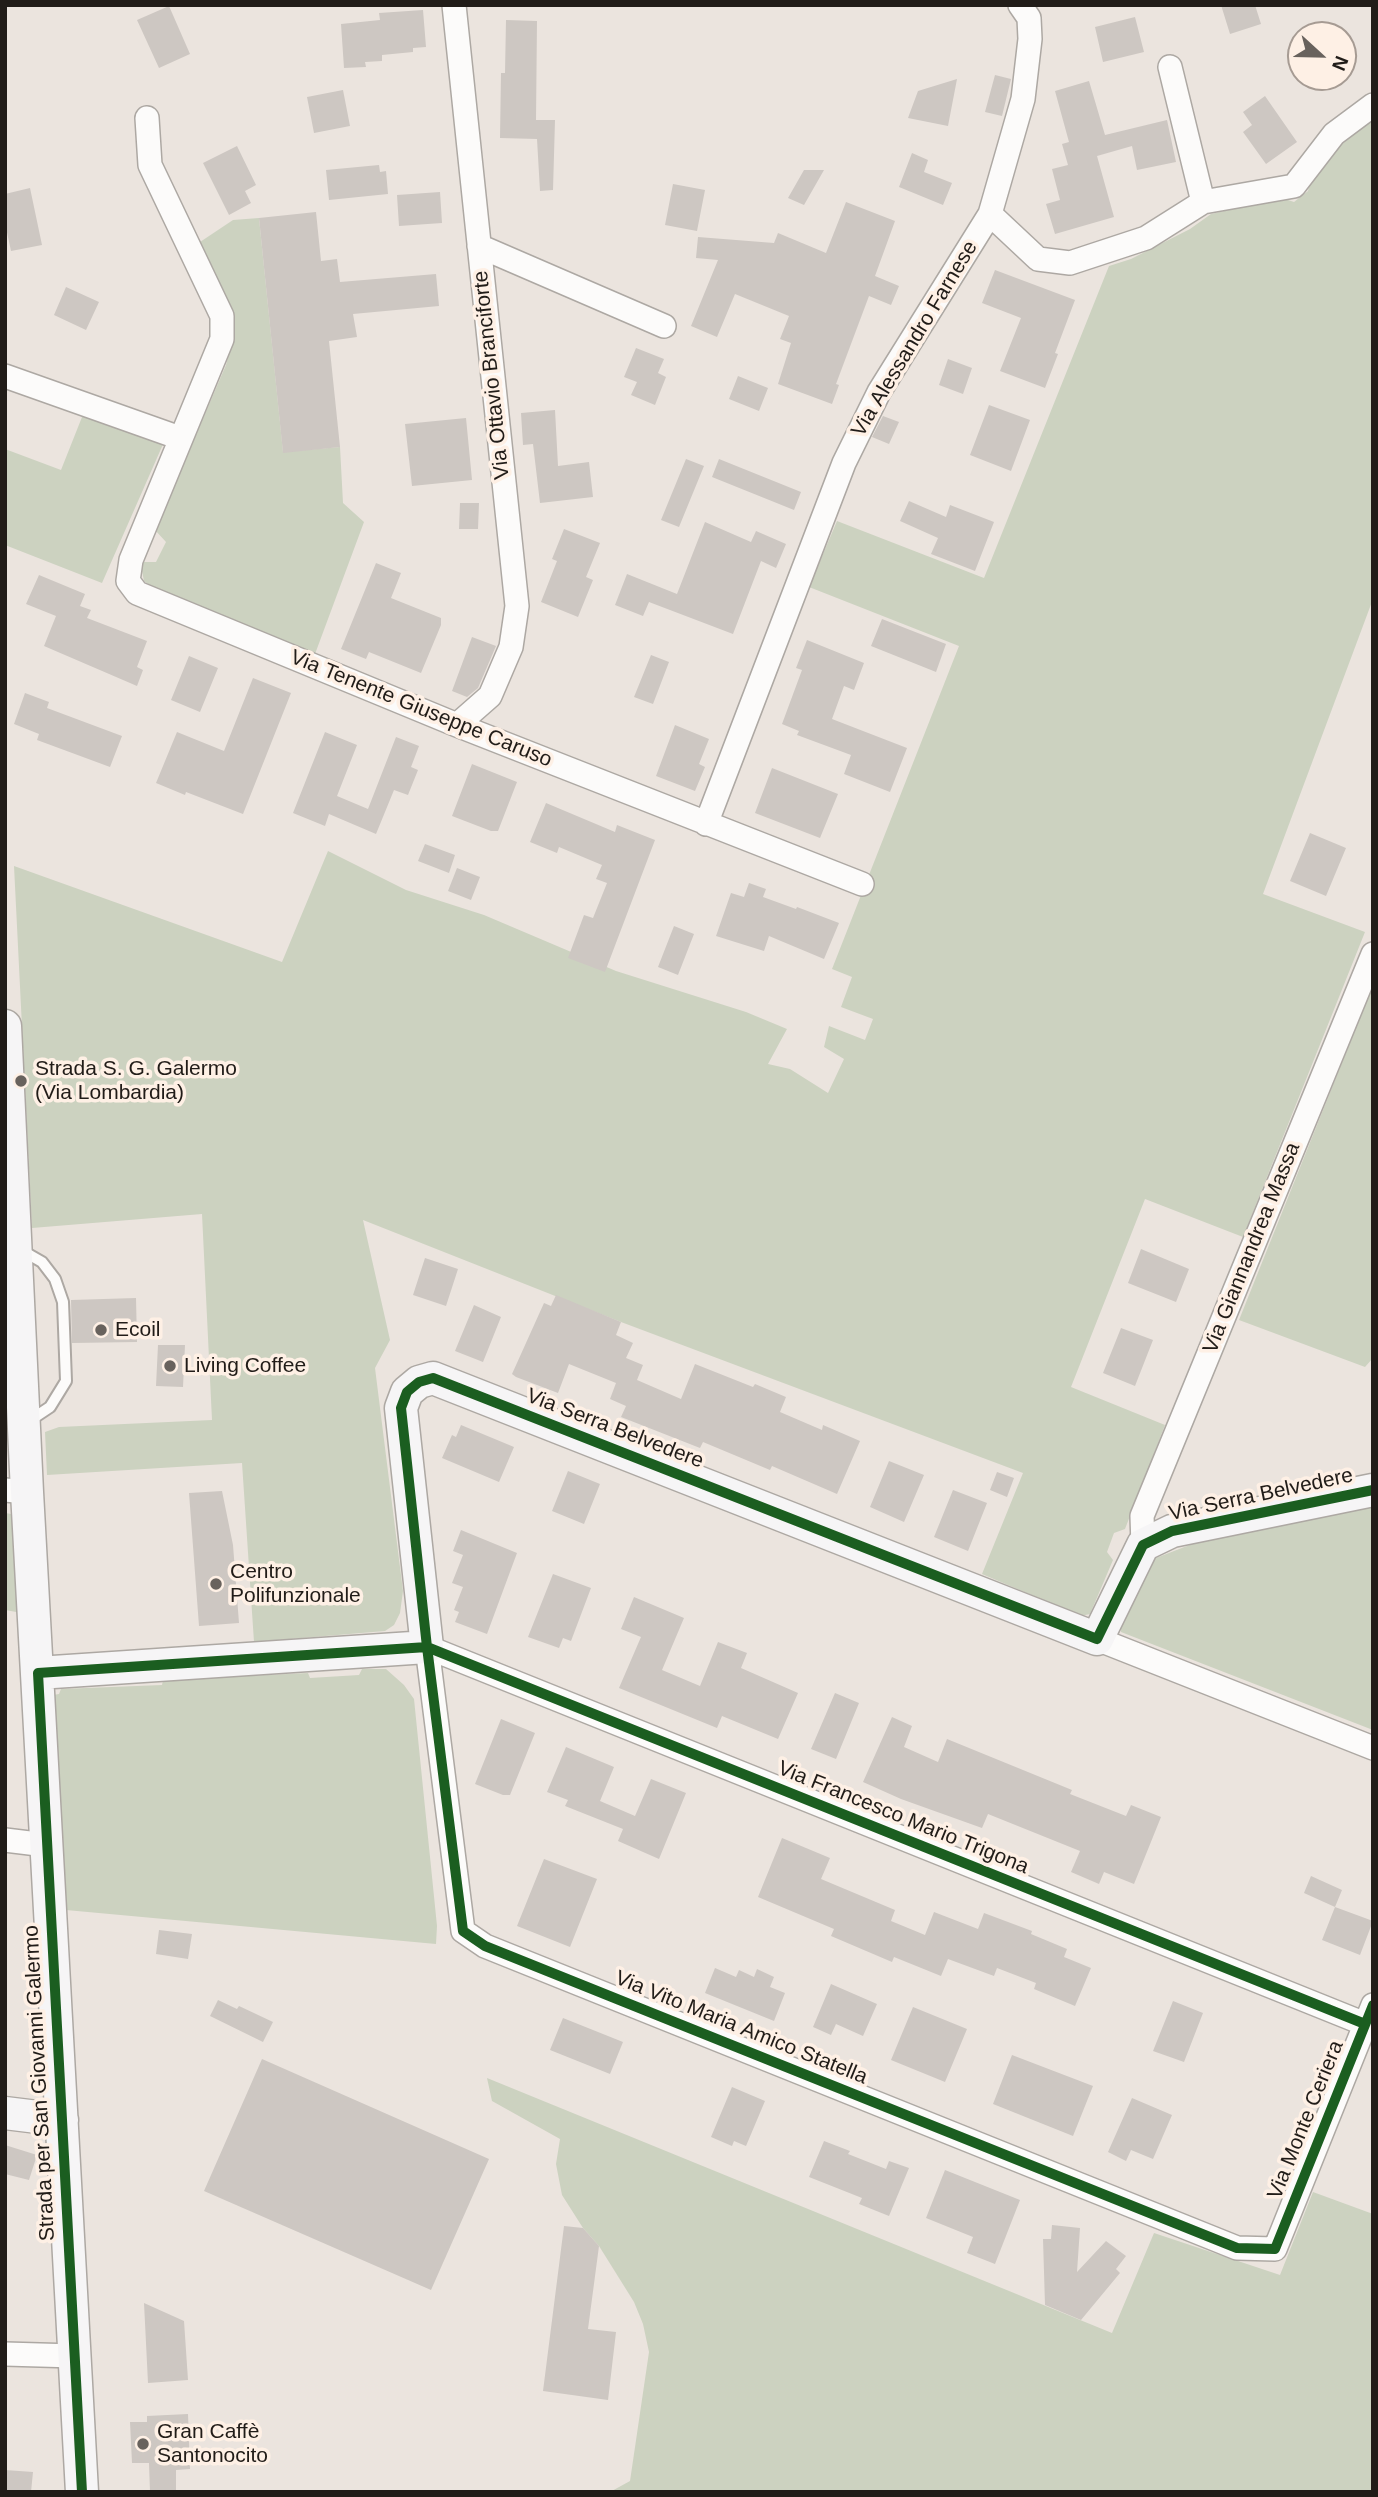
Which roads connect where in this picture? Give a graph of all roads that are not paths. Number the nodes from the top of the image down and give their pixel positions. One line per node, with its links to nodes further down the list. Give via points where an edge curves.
1 (454, 5): 8 (street, Via Ottavio Branciforte)
2 (1020, 5): 7 (street, Via Alessandro Farnese, via 1028,18 1030,39 1023,99)
3 (1170, 66): 6 (street)
4 (1373, 105): 6 (street, via 1334,134 1294,187)
5 (147, 118): 11 (street, Via Tenente Giuseppe Caruso, via 150,165 222,316 222,339)
6 (1203, 202): 7 (street, via 1146,237 1070,264 1038,258)
7 (990, 214): 13 (street, Via Alessandro Farnese, via 879,392 844,463)
8 (478, 246): 9 (street); 12 (street, Via Ottavio Branciforte, via 517,606 511,647 490,696)
9 (664, 326)
10 (5, 376): 11 (street)
11 (180, 438): 12 (street, Via Tenente Giuseppe Caruso, via 131,560 128,581 137,593)
12 (457, 725): 13 (street, Via Tenente Giuseppe Caruso)
13 (706, 824): 14 (street, Via Tenente Giuseppe Caruso)
14 (862, 884)
15 (1373, 954): 24 (street, Via Giannandrea Massa, via 1142,1516)
16 (6, 1045): 17 (street, Strada per San Giovanni Galermo)
17 (7, 1122): 18 (street, Strada per San Giovanni Galermo)
18 (9, 1174): 19 (street, Strada per San Giovanni Galermo)
19 (16, 1246): 20 (street, Strada per San Giovanni Galermo); 21 (lane, via 42,1262 55,1279 63,1302 66,1381 50,1407)
20 (14, 1388): 21 (street, Strada per San Giovanni Galermo)
21 (24, 1425): 23 (street, Strada per San Giovanni Galermo)
22 (1373, 1490): 24 (street, Via Serra Belvedere, via 1172,1531)
23 (16, 1491): 27 (street, Strada per San Giovanni Galermo)
24 (1143, 1545): 25 (street)
25 (1097, 1639): 26 (street, Via Serra Belvedere, via 433,1378 407,1392 401,1408); 28 (street)
26 (427, 1647): 27 (street); 31 (street, Via Francesco Mario Trigona); 34 (street, Via Vito Maria Amico Statella, via 463,1931 485,1946 1237,2248)
27 (38, 1673): 30 (street, Strada per San Giovanni Galermo)
28 (1373, 1748)
29 (5, 1840): 30 (street)
30 (47, 1845): 33 (street, Strada per San Giovanni Galermo)
31 (1369, 2015): 34 (street, Via Monte Ceriera)
32 (5, 2113): 33 (street)
33 (62, 2120): 36 (street, Strada per San Giovanni Galermo)
34 (1275, 2249)
35 (5, 2354): 36 (street)
36 (75, 2356): 37 (street, Strada per San Giovanni Galermo)
37 (82, 2492)

